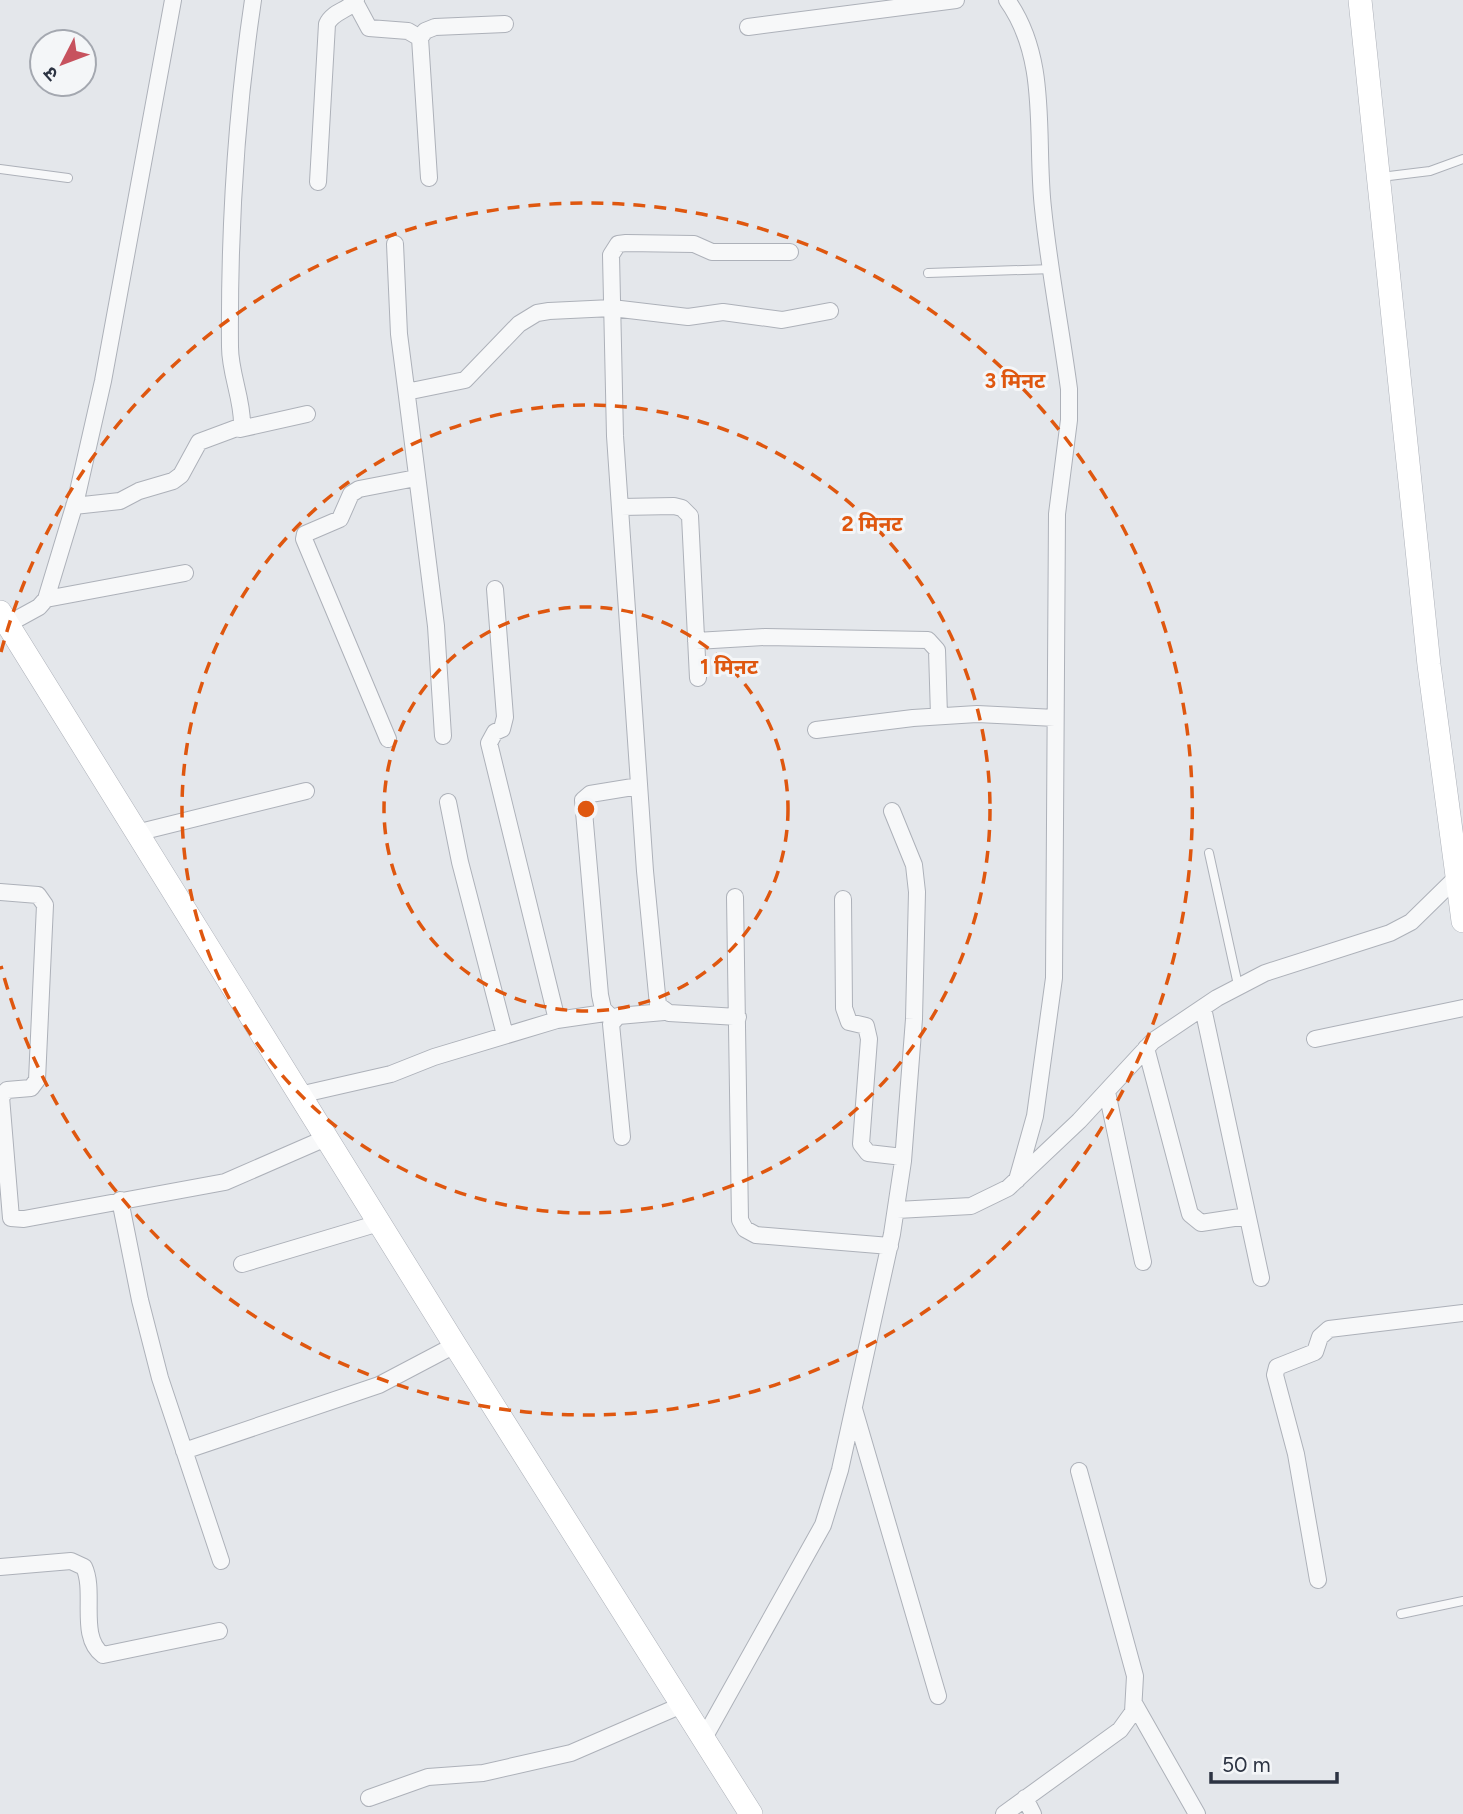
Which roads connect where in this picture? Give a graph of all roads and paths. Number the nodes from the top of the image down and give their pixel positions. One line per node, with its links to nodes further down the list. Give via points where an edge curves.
1 (173, 0): 26 (street, via 103,381)
2 (253, 0): 24 (street, via 243,63 233,211 230,348 243,423)
3 (956, 0): 8 (street)
4 (1007, 0): 18 (street, via 1024,28 1034,61 1040,187)
5 (1360, 0): 12 (main road)
6 (356, 1): 9 (street, via 369,27 408,31); 15 (street, via 327,24)
7 (505, 24): 9 (street, via 435,27)
8 (748, 27)
9 (420, 38): 14 (street)
10 (1463, 159): 12 (lane, via 1430,171)
11 (0, 170): 13 (lane)
12 (1379, 177): 45 (main road, via 1429,664)
13 (68, 178)
14 (429, 178)
15 (318, 182)
16 (396, 244): 22 (street)
17 (790, 252): 20 (street, via 712,252 694,244 618,244 611,255)
18 (1053, 269): 19 (lane); 35 (street, via 1069,389 1058,514)
19 (928, 273)
20 (611, 309): 21 (street, via 688,317 723,312 782,320); 22 (street, via 537,313 519,324 465,380 411,391); 27 (street)
21 (830, 311)
22 (407, 396): 25 (street)
23 (307, 414): 24 (street)
24 (240, 429): 26 (street, via 200,442 173,481 120,501)
25 (416, 478): 37 (street, via 436,626); 38 (street, via 359,489 351,494 344,515 305,534 304,539)
26 (74, 506): 30 (street)
27 (621, 507): 32 (street, via 674,506 690,516); 39 (street)
28 (185, 573): 30 (street)
29 (495, 589): 56 (street, via 505,717 502,729 491,737 490,752)
30 (46, 599): 31 (street, via 39,607)
31 (4, 618): 43 (main road)
32 (696, 642): 33 (street); 34 (street, via 928,640 937,650)
33 (698, 678)
34 (939, 716): 35 (street); 36 (street)
35 (1055, 718): 65 (street, via 1054,978 1035,1116)
36 (816, 730)
37 (443, 736)
38 (388, 739)
39 (639, 786): 53 (street, via 656,992); 54 (street, via 590,794 583,800 599,983)
40 (306, 791): 43 (street)
41 (448, 802): 57 (street)
42 (892, 811): 64 (street, via 914,865 917,892 914,1019)
43 (135, 833): 61 (main road)
44 (1209, 853): 50 (lane)
45 (1457, 877): 49 (main road); 50 (street, via 1427,909 1390,933)
46 (0, 892): 66 (street, via 38,895 45,905 37,1080 31,1088 7,1090 1,1097 8,1211 15,1220)
47 (735, 897): 55 (street)
48 (843, 899): 64 (street, via 844,1008 849,1022 866,1026 869,1039 861,1144 868,1153)
49 (1463, 921)
50 (1238, 985): 51 (street)
51 (1203, 1008): 59 (street); 68 (street)
52 (1463, 1008): 58 (street)
53 (664, 1012): 54 (street); 55 (street)
54 (610, 1016): 56 (street); 62 (street)
55 (738, 1017): 70 (street, via 740,1220 755,1234)
56 (557, 1020): 57 (street)
57 (505, 1035): 61 (street, via 391,1074)
58 (1315, 1039)
59 (1146, 1048): 60 (street); 68 (street, via 1190,1214 1201,1223)
60 (1107, 1092): 65 (street); 71 (street)
61 (299, 1095): 63 (main road)
62 (622, 1137)
63 (326, 1138): 66 (street, via 225,1182); 69 (main road)
64 (903, 1157): 67 (street)
65 (1017, 1180): 67 (street, via 971,1206)
66 (120, 1200): 77 (street, via 140,1300)
67 (897, 1210): 70 (street)
68 (1247, 1216): 73 (street)
69 (379, 1223): 72 (street); 75 (main road)
70 (890, 1246): 76 (street)
71 (1143, 1262)
72 (242, 1264)
73 (1261, 1278)
74 (1463, 1313): 81 (street, via 1329,1329 1320,1337 1315,1352 1277,1367)
75 (455, 1345): 77 (street, via 379,1385); 86 (main road)
76 (853, 1407): 85 (street); 88 (street, via 841,1470 823,1525)
77 (184, 1451): 79 (street)
78 (1079, 1471): 87 (street, via 1135,1676)
79 (221, 1561)
80 (0, 1567): 84 (street, via 79,1563 87,1573 92,1635 103,1655)
81 (1318, 1580)
82 (1463, 1601): 83 (lane)
83 (1401, 1614)
84 (219, 1631)
85 (937, 1696)
86 (682, 1705): 88 (main road); 89 (street, via 571,1753 483,1773 428,1777)
87 (1135, 1705): 90 (street, via 1120,1730); 94 (street)
88 (704, 1738): 91 (main road)
89 (369, 1798)
90 (1025, 1798): 92 (street); 93 (street)
91 (751, 1814)
92 (1004, 1814)
93 (1033, 1814)
94 (1197, 1814)

